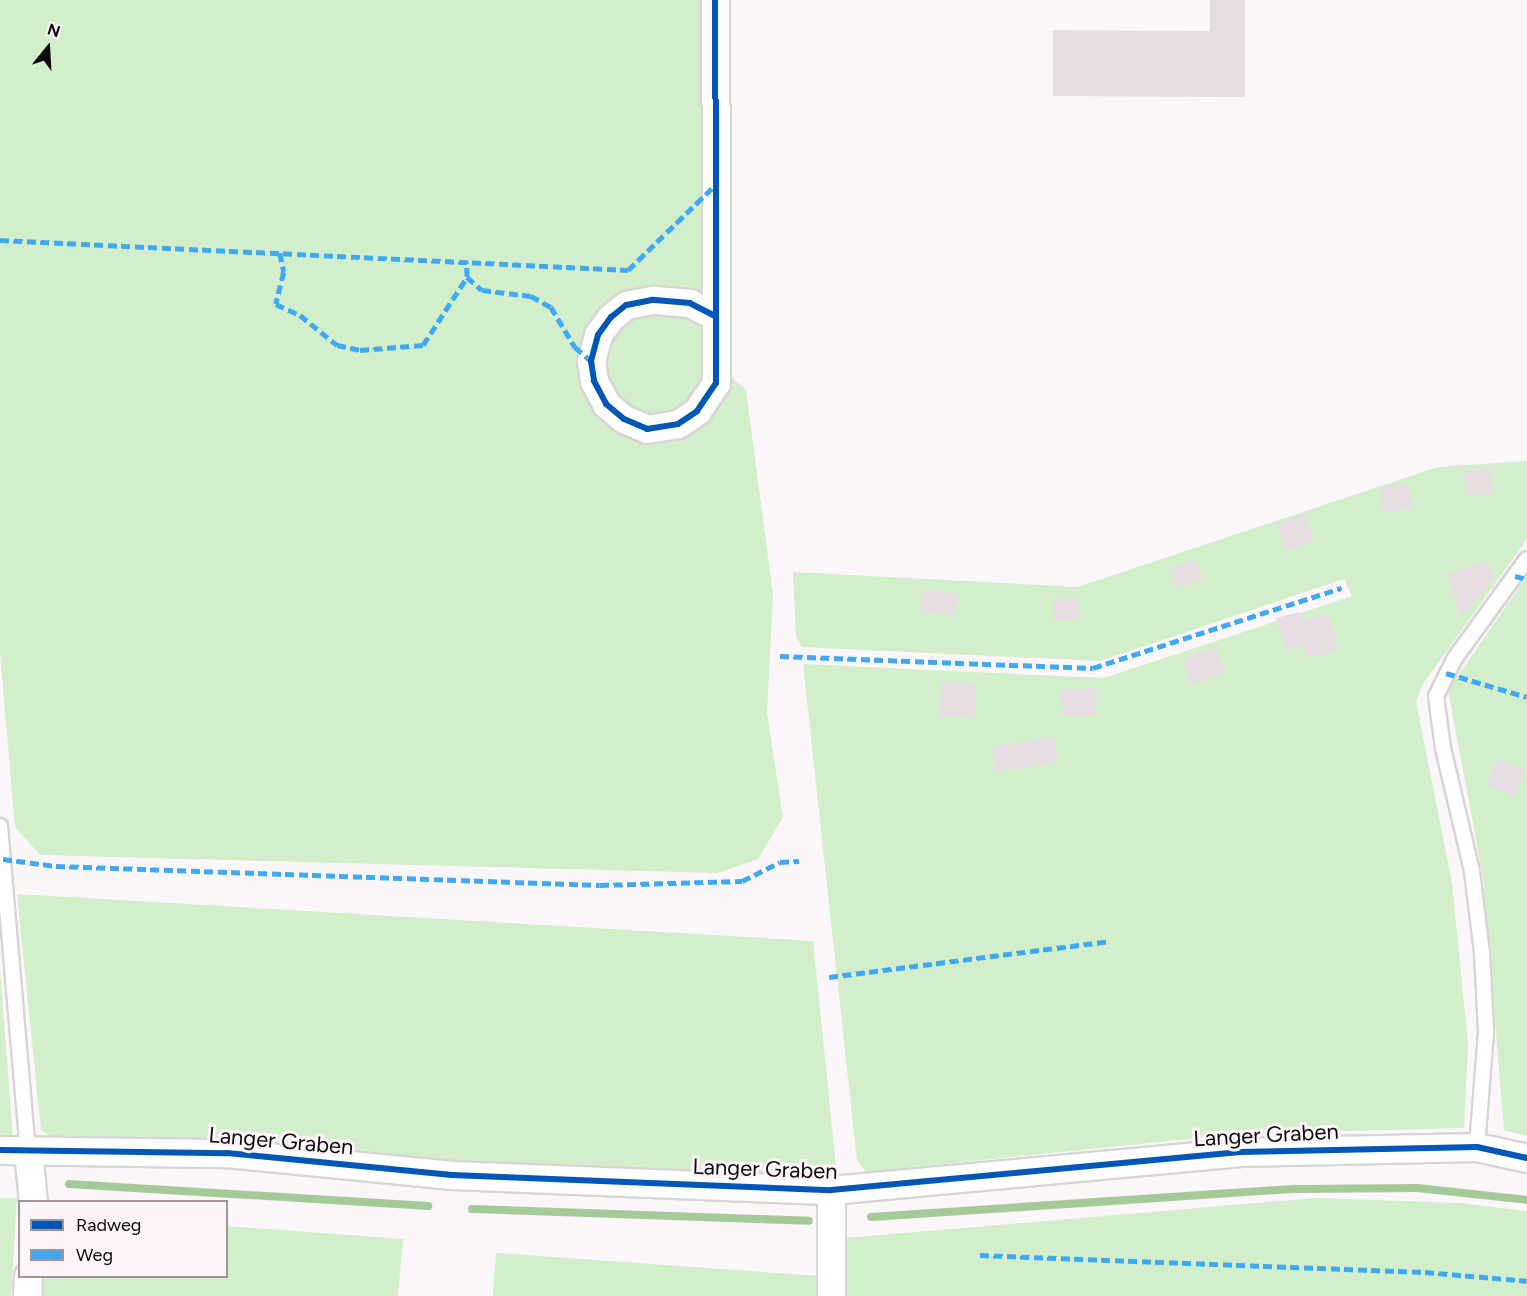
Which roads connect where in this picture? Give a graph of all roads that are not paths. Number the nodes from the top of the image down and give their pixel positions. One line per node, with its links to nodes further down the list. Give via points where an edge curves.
1 (715, 0): 2 (street)
2 (715, 316): 2 (street, via 716,383 697,411 678,423 646,429 624,419 606,404 594,381 591,360 610,317 626,305 652,300 690,303)
3 (1527, 559): 5 (lane, via 1455,658 1436,696 1443,748 1472,871 1482,953 1486,1032)
4 (0, 826): 7 (lane)
5 (1477, 1147): 8 (street, Langer Graben); 9 (street, Langer Graben, via 1240,1152)
6 (0, 1150): 7 (street, Langer Graben)
7 (28, 1151): 9 (street, Langer Graben, via 227,1153 452,1175); 10 (street)
8 (1527, 1158)
9 (831, 1190): 13 (street)
10 (33, 1200)
11 (28, 1278): 12 (street)
12 (27, 1296)
13 (831, 1296)

